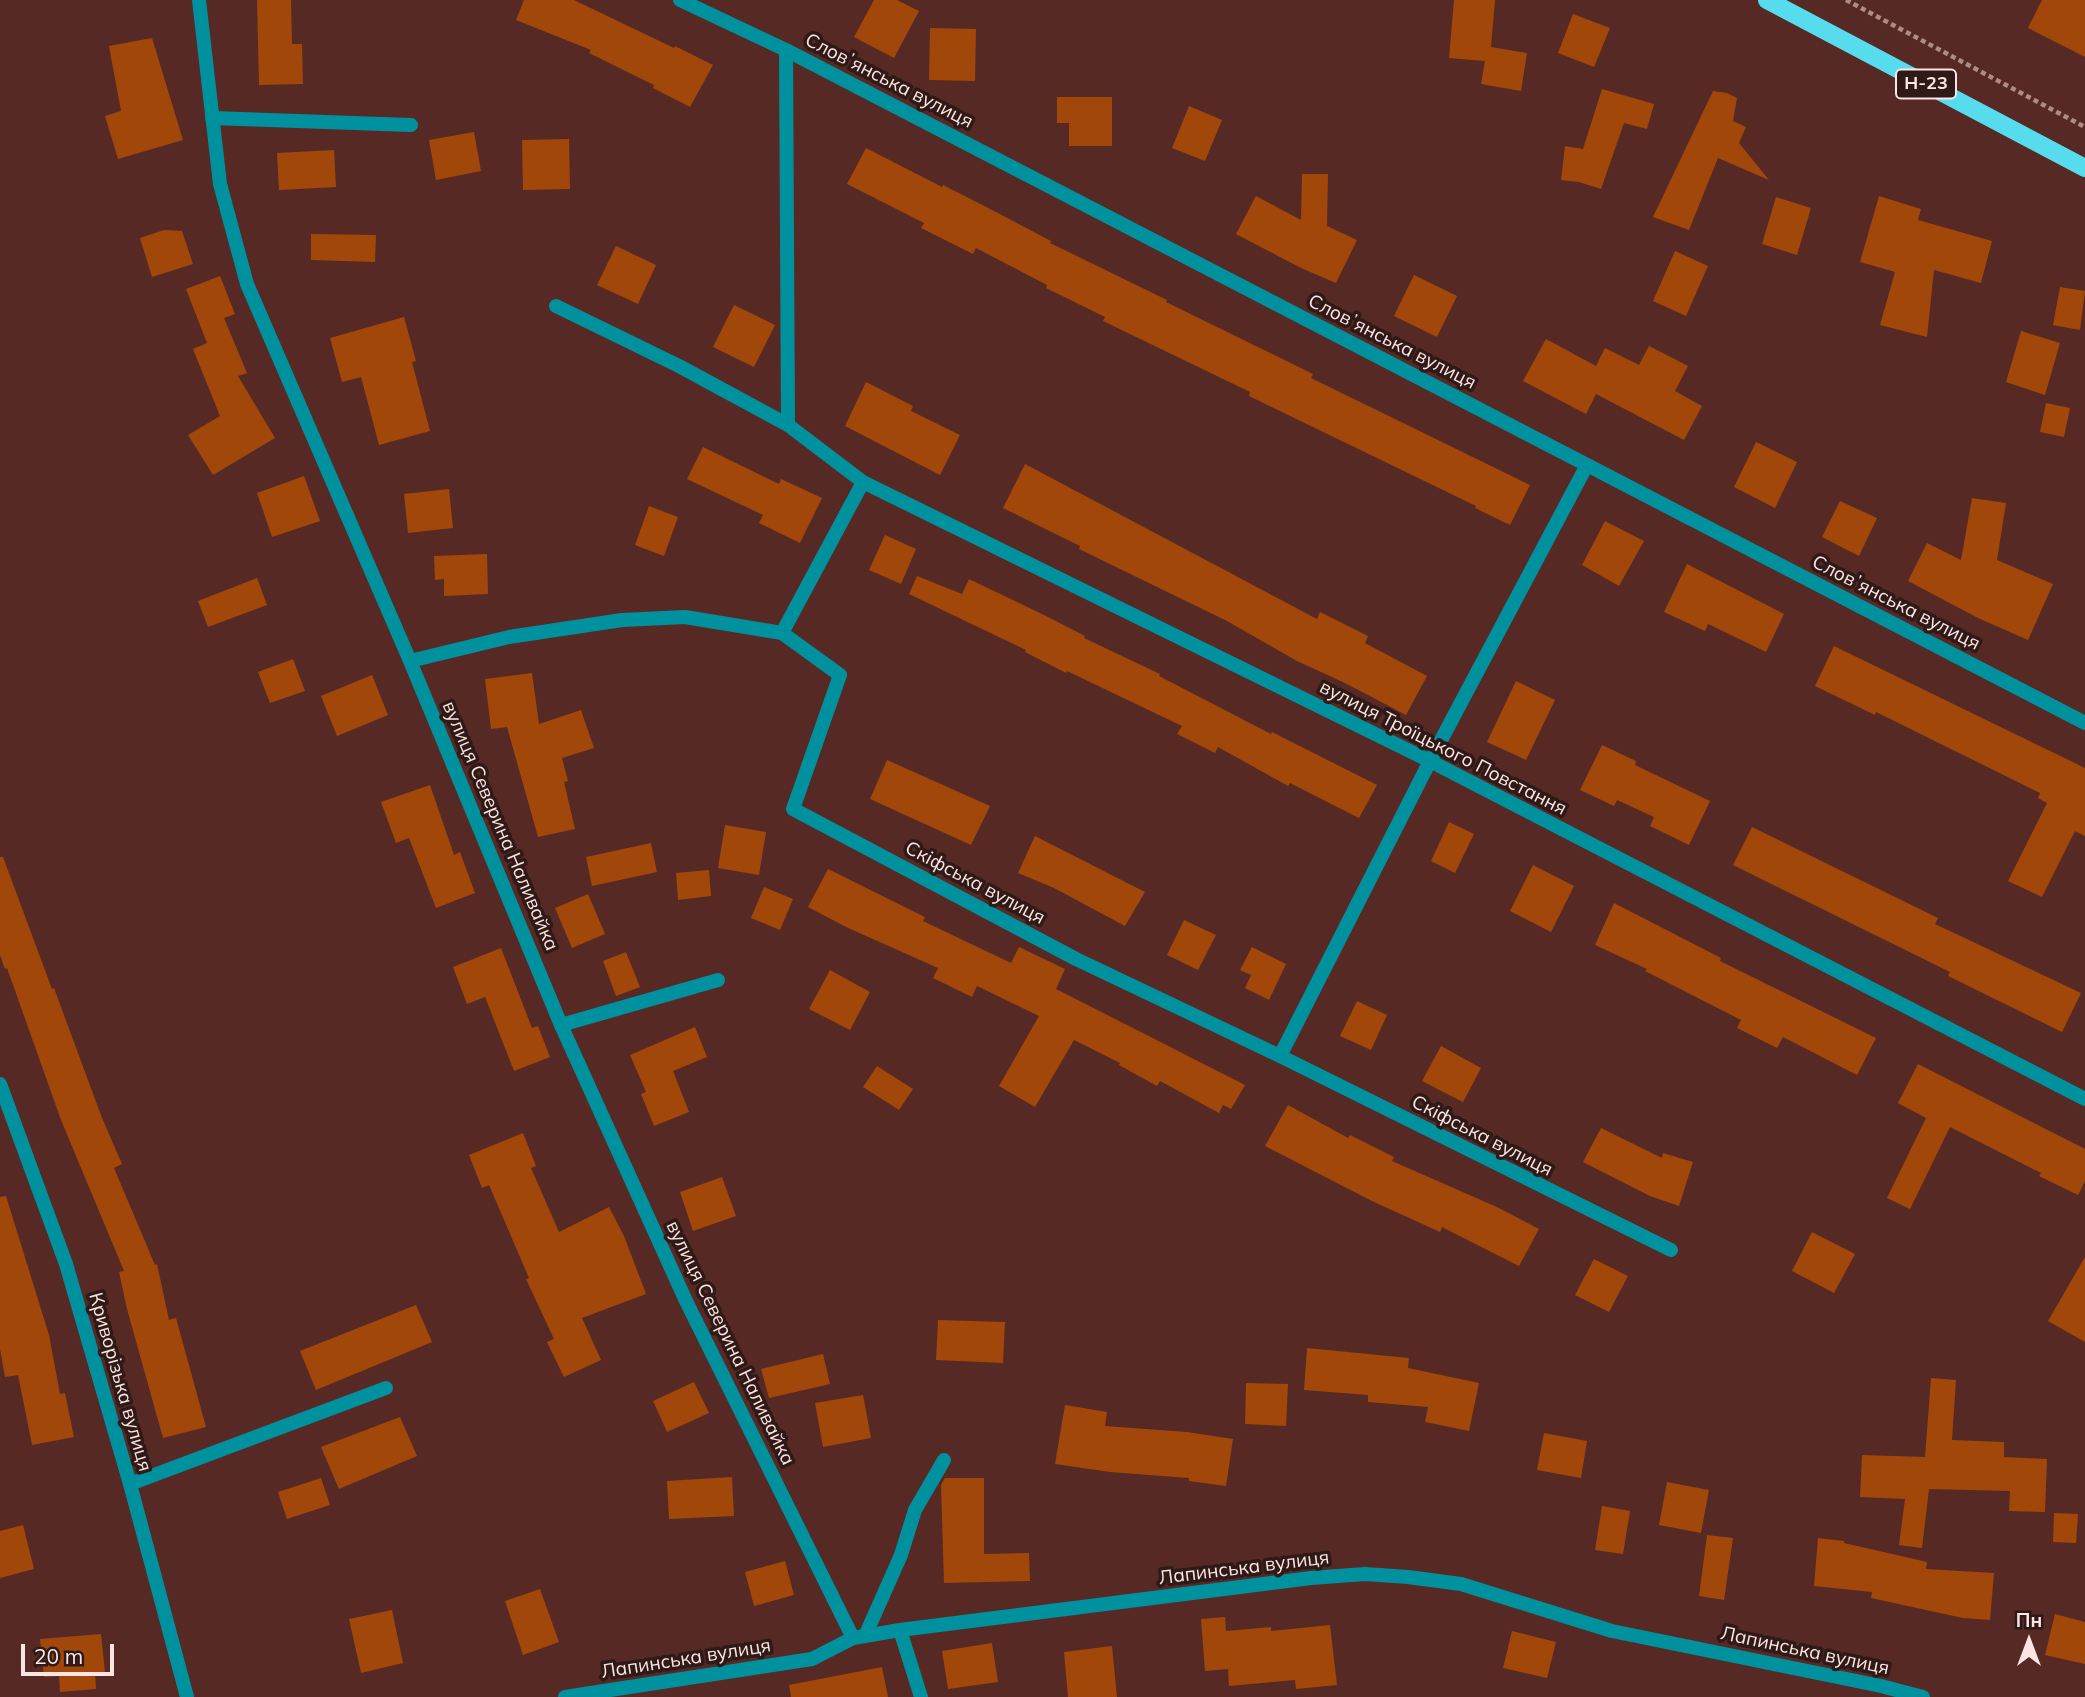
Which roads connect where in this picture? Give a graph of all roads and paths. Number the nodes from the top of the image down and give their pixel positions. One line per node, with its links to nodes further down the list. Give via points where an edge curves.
1 (199, 0): 6 (street, вулиця Северина Наливайка)
2 (680, 0): 5 (street, Словʼянська вулиця)
3 (1767, 0): 9 (main road, Н-23)
4 (1846, 0): 8 (path)
5 (786, 50): 11 (street); 12 (street, Словʼянська вулиця)
6 (212, 118): 7 (street); 15 (street, вулиця Северина Наливайка, via 220,184 247,284)
7 (411, 125)
8 (2085, 127)
9 (2085, 168)
10 (556, 306): 11 (street, вулиця Троїцького Повстання)
11 (788, 425): 13 (street, вулиця Троїцького Повстання)
12 (1587, 465): 16 (street, Словʼянська вулиця); 17 (street)
13 (863, 482): 14 (street); 17 (street, вулиця Троїцького Повстання)
14 (782, 633): 15 (street, Скіфська вулиця, via 685,617 622,620 509,637); 20 (street, Скіфська вулиця, via 840,675 793,808 1076,959)
15 (410, 661): 19 (street, вулиця Северина Наливайка)
16 (2085, 723)
17 (1430, 761): 20 (street); 22 (street, вулиця Троїцького Повстання)
18 (718, 980): 19 (street)
19 (561, 1025): 28 (street, вулиця Северина Наливайка, via 686,1301)
20 (1280, 1056): 23 (street, Скіфська вулиця)
21 (0, 1084): 26 (street, Криворізька вулиця, via 66,1264)
22 (2085, 1099)
23 (1671, 1250)
24 (386, 1388): 26 (street)
25 (944, 1460): 28 (street, via 915,1510 901,1555)
26 (130, 1484): 29 (street, Криворізька вулиця)
27 (900, 1630): 28 (street, Лапинська вулиця); 31 (street); 32 (street, Лапинська вулиця, via 1365,1574 1461,1584 1612,1631)
28 (859, 1637): 30 (street, Лапинська вулиця, via 812,1659)
29 (187, 1697)
30 (565, 1697)
31 (921, 1697)
32 (1923, 1697)

